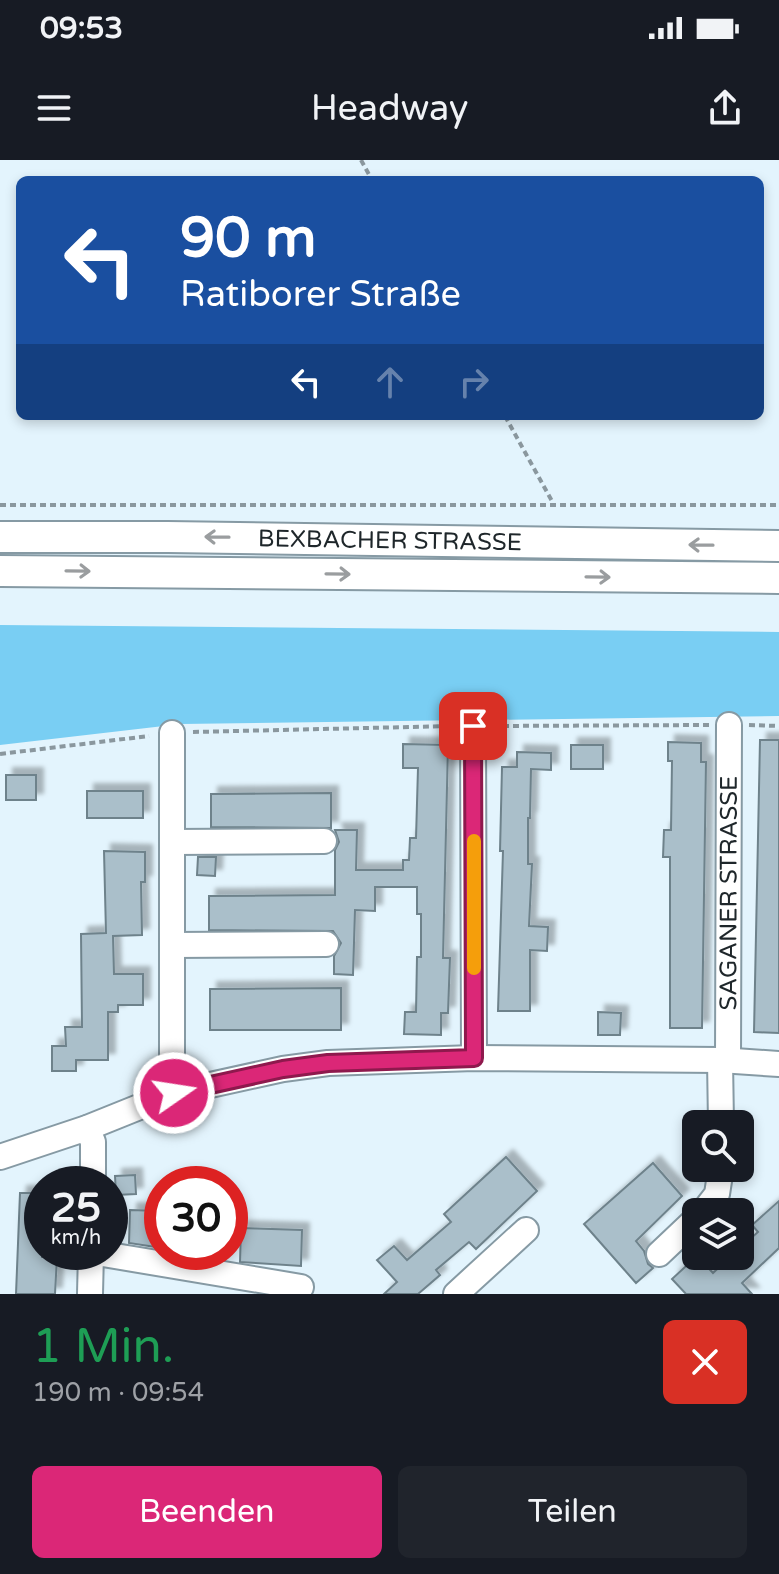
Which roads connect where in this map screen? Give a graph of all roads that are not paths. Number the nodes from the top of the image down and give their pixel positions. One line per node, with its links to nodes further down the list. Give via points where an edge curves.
1 (0, 537): 2 (main road, BEXBACHER STRASSE, one-way to 1)
2 (779, 546)
3 (0, 571): 4 (main road, BEXBACHER STRASSE, one-way to 4)
4 (779, 578)
5 (729, 725): 13 (street, SAGANER STRASSE)
6 (473, 726): 12 (street)
7 (172, 733): 9 (street)
8 (324, 841): 9 (street)
9 (172, 842): 11 (street)
10 (326, 944): 11 (street)
11 (172, 945): 15 (street)
12 (474, 1058): 13 (street); 15 (street, via 328,1063)
13 (724, 1060): 14 (street); 16 (street, SAGANER STRASSE)
14 (779, 1064)
15 (174, 1093): 17 (street)
16 (722, 1110)
17 (87, 1128): 18 (street); 19 (street)
18 (0, 1157)
19 (93, 1166)
20 (526, 1230): 27 (street)
21 (682, 1232): 22 (street)
22 (659, 1254)
23 (128, 1258): 25 (street)
24 (91, 1270): 26 (street)
25 (301, 1287)
26 (90, 1294)
27 (456, 1294)

